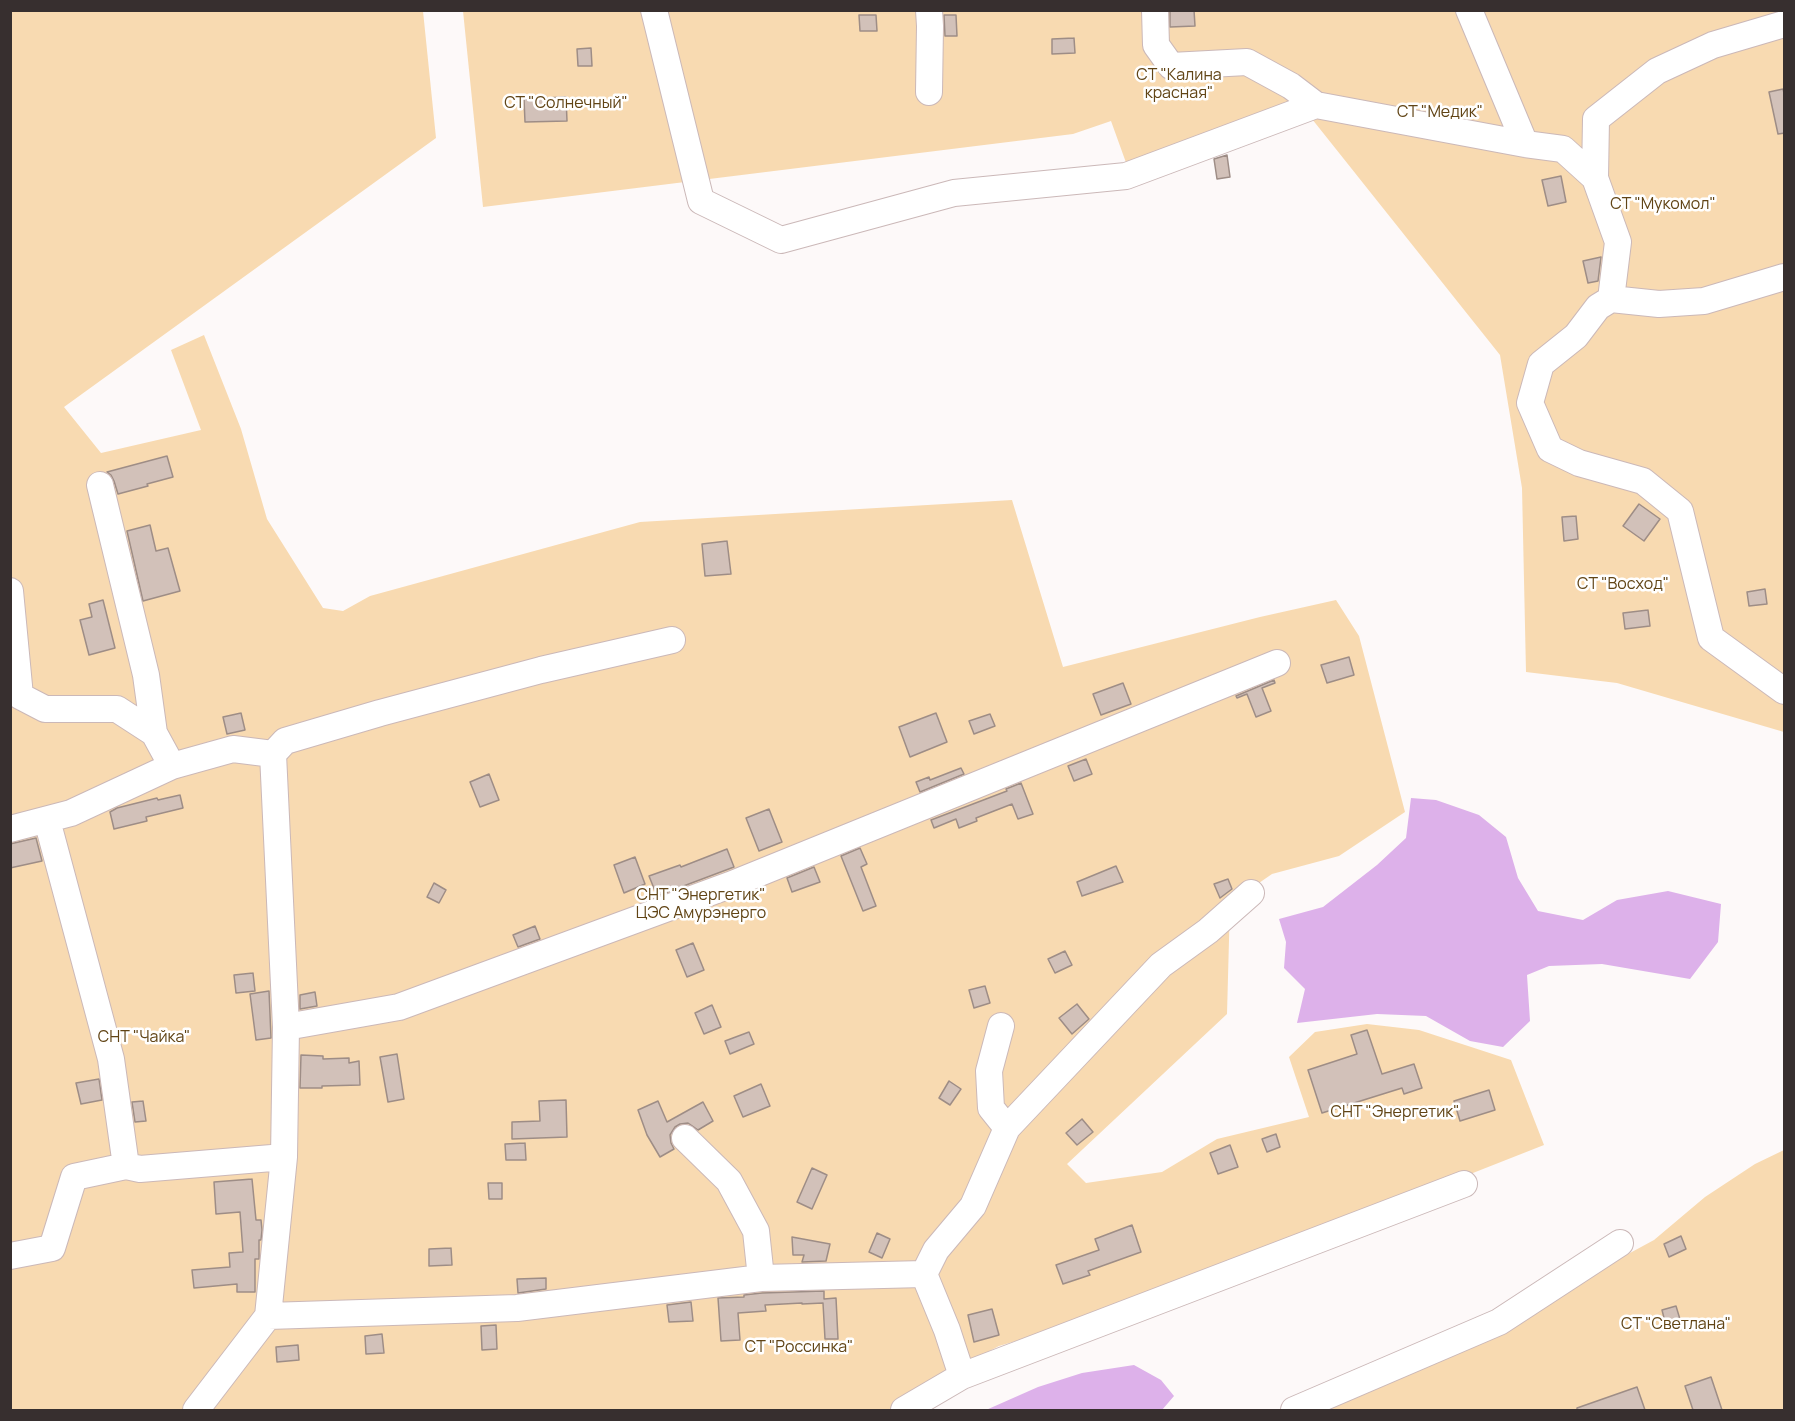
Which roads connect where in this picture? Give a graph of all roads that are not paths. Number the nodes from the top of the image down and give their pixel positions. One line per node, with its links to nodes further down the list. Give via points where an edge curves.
1 (654, 10): 7 (street, via 701,201 781,240 954,193 1126,176)
2 (928, 10): 6 (street)
3 (1155, 10): 7 (street, via 1156,45 1171,66 1247,62)
4 (1469, 10): 8 (street)
5 (1785, 24): 9 (street, via 1713,45 1656,71 1596,119)
6 (929, 92)
7 (1316, 105): 8 (street)
8 (1525, 144): 9 (street, via 1563,149)
9 (1595, 178): 11 (street, via 1617,242)
10 (1785, 277): 11 (street, via 1704,302 1659,304)
11 (1611, 299): 17 (street, via 1598,307 1576,336 1541,364 1530,403 1550,449 1580,463 1643,481 1680,511 1711,638)
12 (100, 485): 18 (street, via 146,675)
13 (10, 591): 16 (street)
14 (672, 640): 19 (street, via 380,713 285,741)
15 (1277, 663): 25 (street, via 730,885 399,1007)
16 (16, 691): 18 (street, via 45,709 117,709)
17 (1785, 691)
18 (154, 733): 20 (street)
19 (273, 754): 20 (street, via 233,749); 25 (street)
20 (172, 766): 21 (street, via 71,813)
21 (47, 820): 22 (street); 29 (street, via 111,1059)
22 (10, 829)
23 (1251, 893): 26 (street, via 1161,965)
24 (1001, 1026): 26 (street, via 989,1071 990,1108)
25 (286, 1027): 28 (street)
26 (1007, 1128): 33 (street, via 973,1206 936,1250)
27 (685, 1138): 34 (street, via 729,1181 756,1231)
28 (284, 1157): 29 (street, via 140,1169); 35 (street)
29 (126, 1166): 32 (street, via 74,1177 52,1248)
30 (1464, 1184): 36 (street)
31 (1620, 1243): 39 (street, via 1498,1322)
32 (10, 1256)
33 (924, 1274): 34 (street); 36 (street)
34 (761, 1278): 35 (street, via 518,1308)
35 (268, 1316): 37 (street)
36 (962, 1376): 38 (street)
37 (196, 1410)
38 (904, 1410)
39 (1294, 1410)

